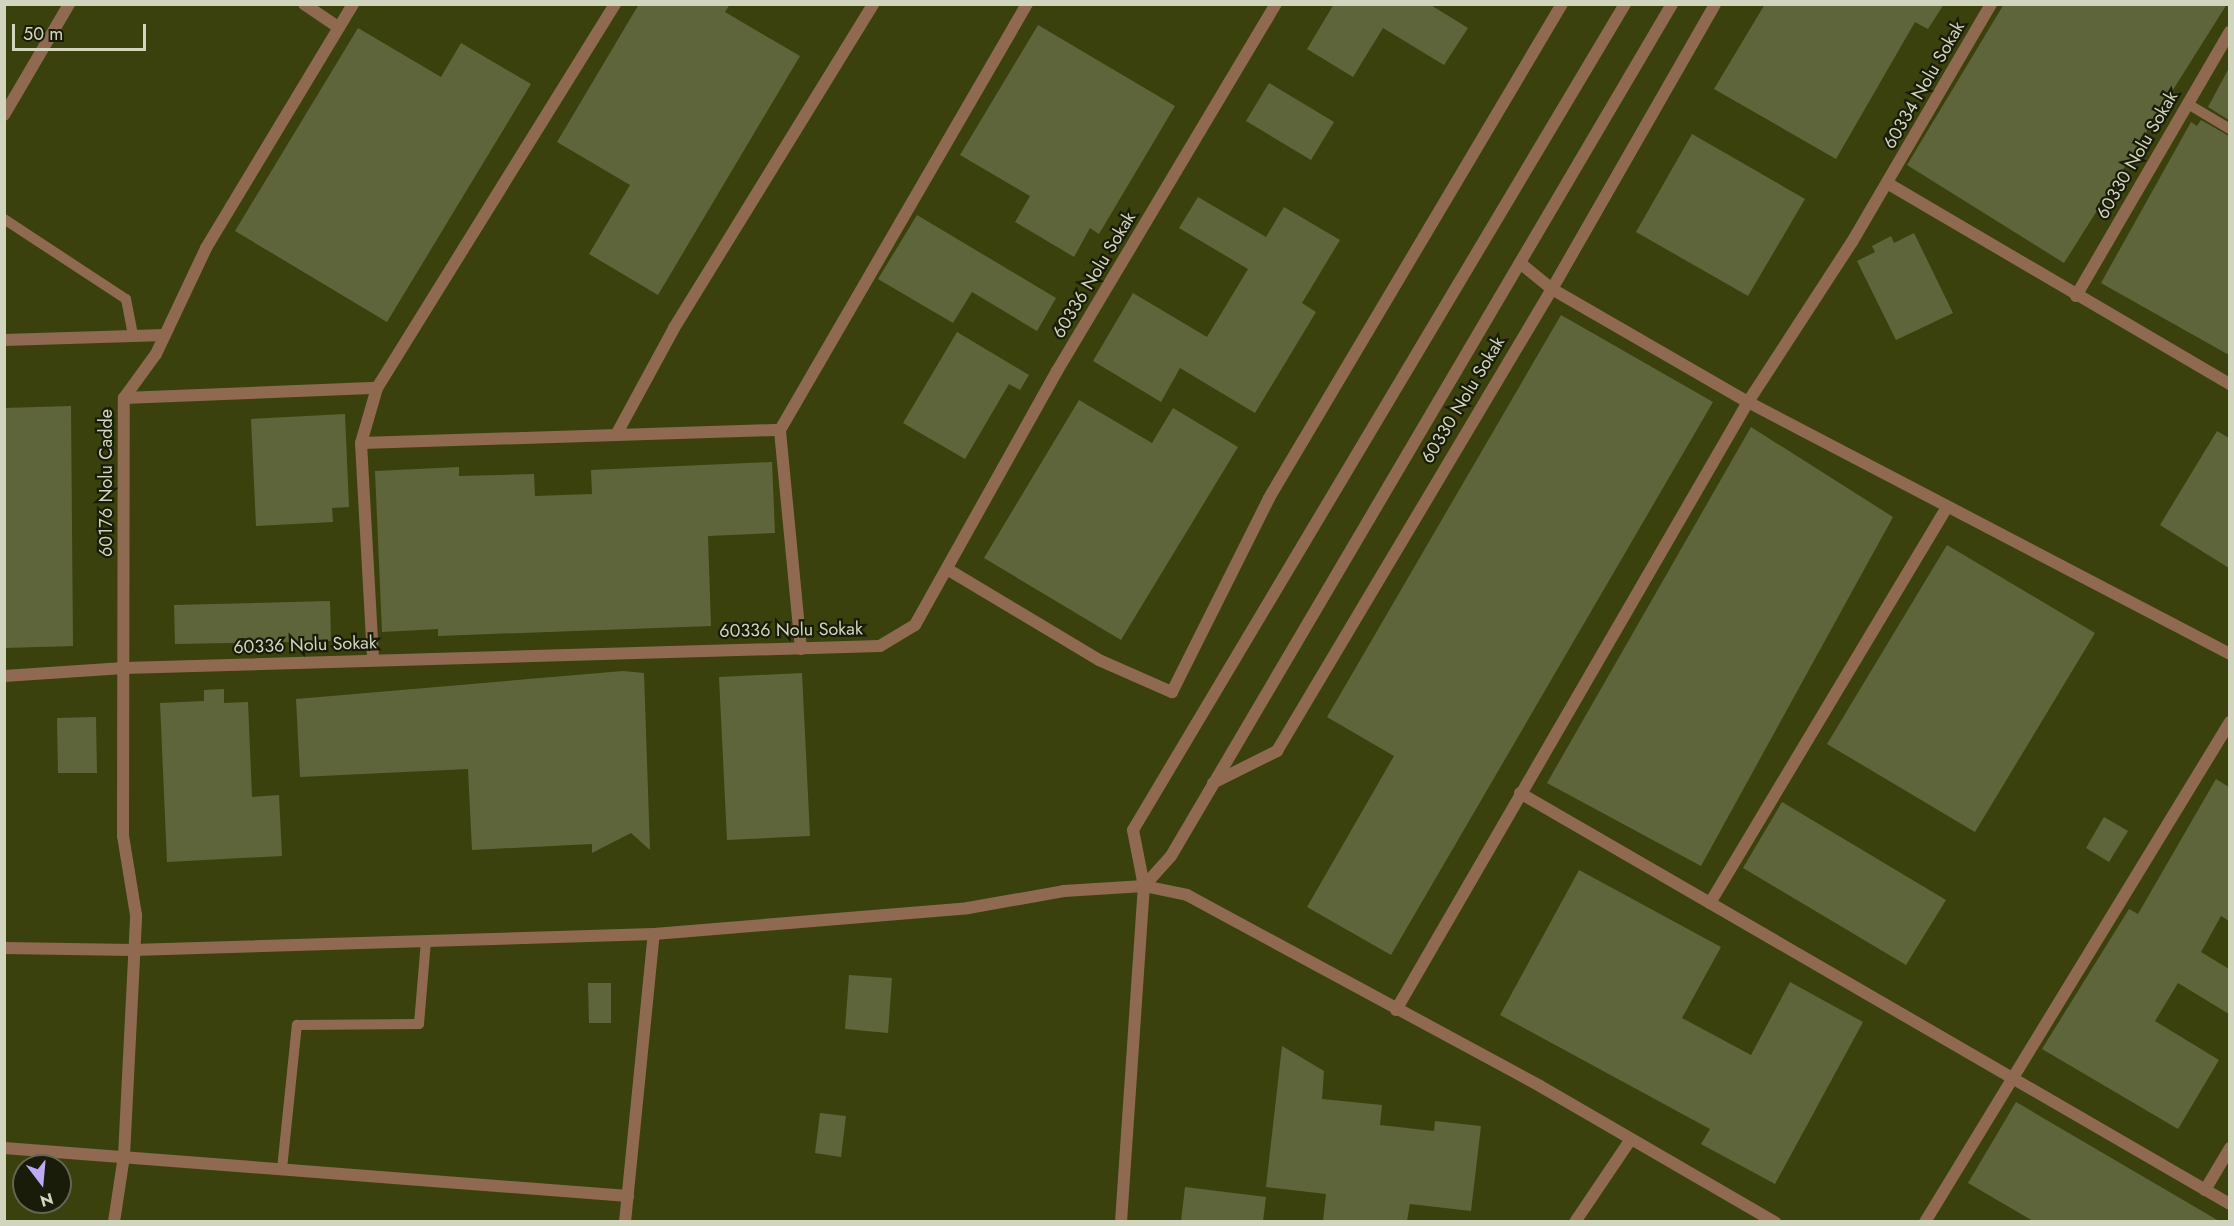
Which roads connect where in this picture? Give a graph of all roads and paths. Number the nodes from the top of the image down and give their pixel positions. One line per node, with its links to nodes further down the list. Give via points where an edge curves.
1 (69, 4): 16 (street)
2 (304, 4): 13 (street)
3 (352, 4): 13 (street, 60176 Nolu Cadde)
4 (615, 4): 27 (street)
5 (873, 4): 31 (street, via 674,328)
6 (1027, 4): 30 (street)
7 (1276, 4): 34 (street, 60336 Nolu Sokak, via 1057,371)
8 (1562, 4): 34 (street, via 1269,498 1172,692 1099,660)
9 (1625, 4): 43 (street, via 1133,830)
10 (1672, 4): 20 (street)
11 (1715, 4): 21 (street, 60330 Nolu Sokak)
12 (1991, 4): 18 (street, 60334 Nolu Sokak)
13 (338, 27): 23 (street, 60176 Nolu Cadde, via 206,248)
14 (2229, 31): 15 (street, 60330 Nolu Sokak)
15 (2188, 104): 17 (lane); 22 (street, 60330 Nolu Sokak)
16 (4, 115)
17 (2229, 129)
18 (1887, 183): 22 (street); 29 (street, 60334 Nolu Sokak)
19 (4, 219): 24 (lane, via 126,299)
20 (1520, 263): 21 (street); 41 (street)
21 (1552, 289): 29 (street); 41 (street, 60330 Nolu Sokak, via 1277,751)
22 (2076, 296): 26 (street)
23 (165, 335): 24 (street); 28 (street, 60176 Nolu Cadde)
24 (133, 336): 25 (street)
25 (4, 340)
26 (2229, 384)
27 (377, 388): 28 (street); 32 (street)
28 (124, 399): 38 (street, 60176 Nolu Cadde)
29 (1748, 402): 33 (street); 42 (street, 60334 Nolu Sokak)
30 (780, 430): 31 (street); 35 (street)
31 (616, 435): 32 (street)
32 (361, 443): 37 (street)
33 (1947, 507): 36 (street); 44 (street)
34 (947, 569): 35 (street, 60336 Nolu Sokak, via 915,625 880,646)
35 (801, 649): 37 (street, 60336 Nolu Sokak)
36 (2229, 654)
37 (373, 660): 38 (street, 60336 Nolu Sokak)
38 (124, 668): 39 (street, 60336 Nolu Sokak); 48 (street, 60176 Nolu Cadde, via 123,836 136,915)
39 (4, 676)
40 (2229, 722): 50 (street)
41 (1214, 783): 43 (street, via 1171,856)
42 (1520, 793): 44 (street); 49 (street, 60334 Nolu Sokak)
43 (1144, 886): 45 (street, via 1064,891 968,908); 49 (street, via 1186,895); 61 (street)
44 (1710, 903): 50 (street)
45 (654, 934): 46 (street); 57 (street)
46 (426, 941): 48 (street); 55 (lane, via 419,1024 297,1025)
47 (4, 948): 48 (street)
48 (133, 950): 54 (street, 60176 Nolu Cadde)
49 (1396, 1010): 51 (street)
50 (2011, 1077): 56 (street); 64 (street)
51 (1631, 1139): 62 (street); 63 (street)
52 (4, 1148): 54 (street)
53 (2229, 1148): 56 (street)
54 (124, 1156): 55 (street); 59 (street, 60176 Nolu Cadde)
55 (282, 1168): 57 (street)
56 (2205, 1190): 58 (street)
57 (628, 1196): 60 (street)
58 (2229, 1204)
59 (114, 1221)
60 (625, 1221)
61 (1121, 1221)
62 (1575, 1221)
63 (1775, 1221)
64 (1925, 1221)

